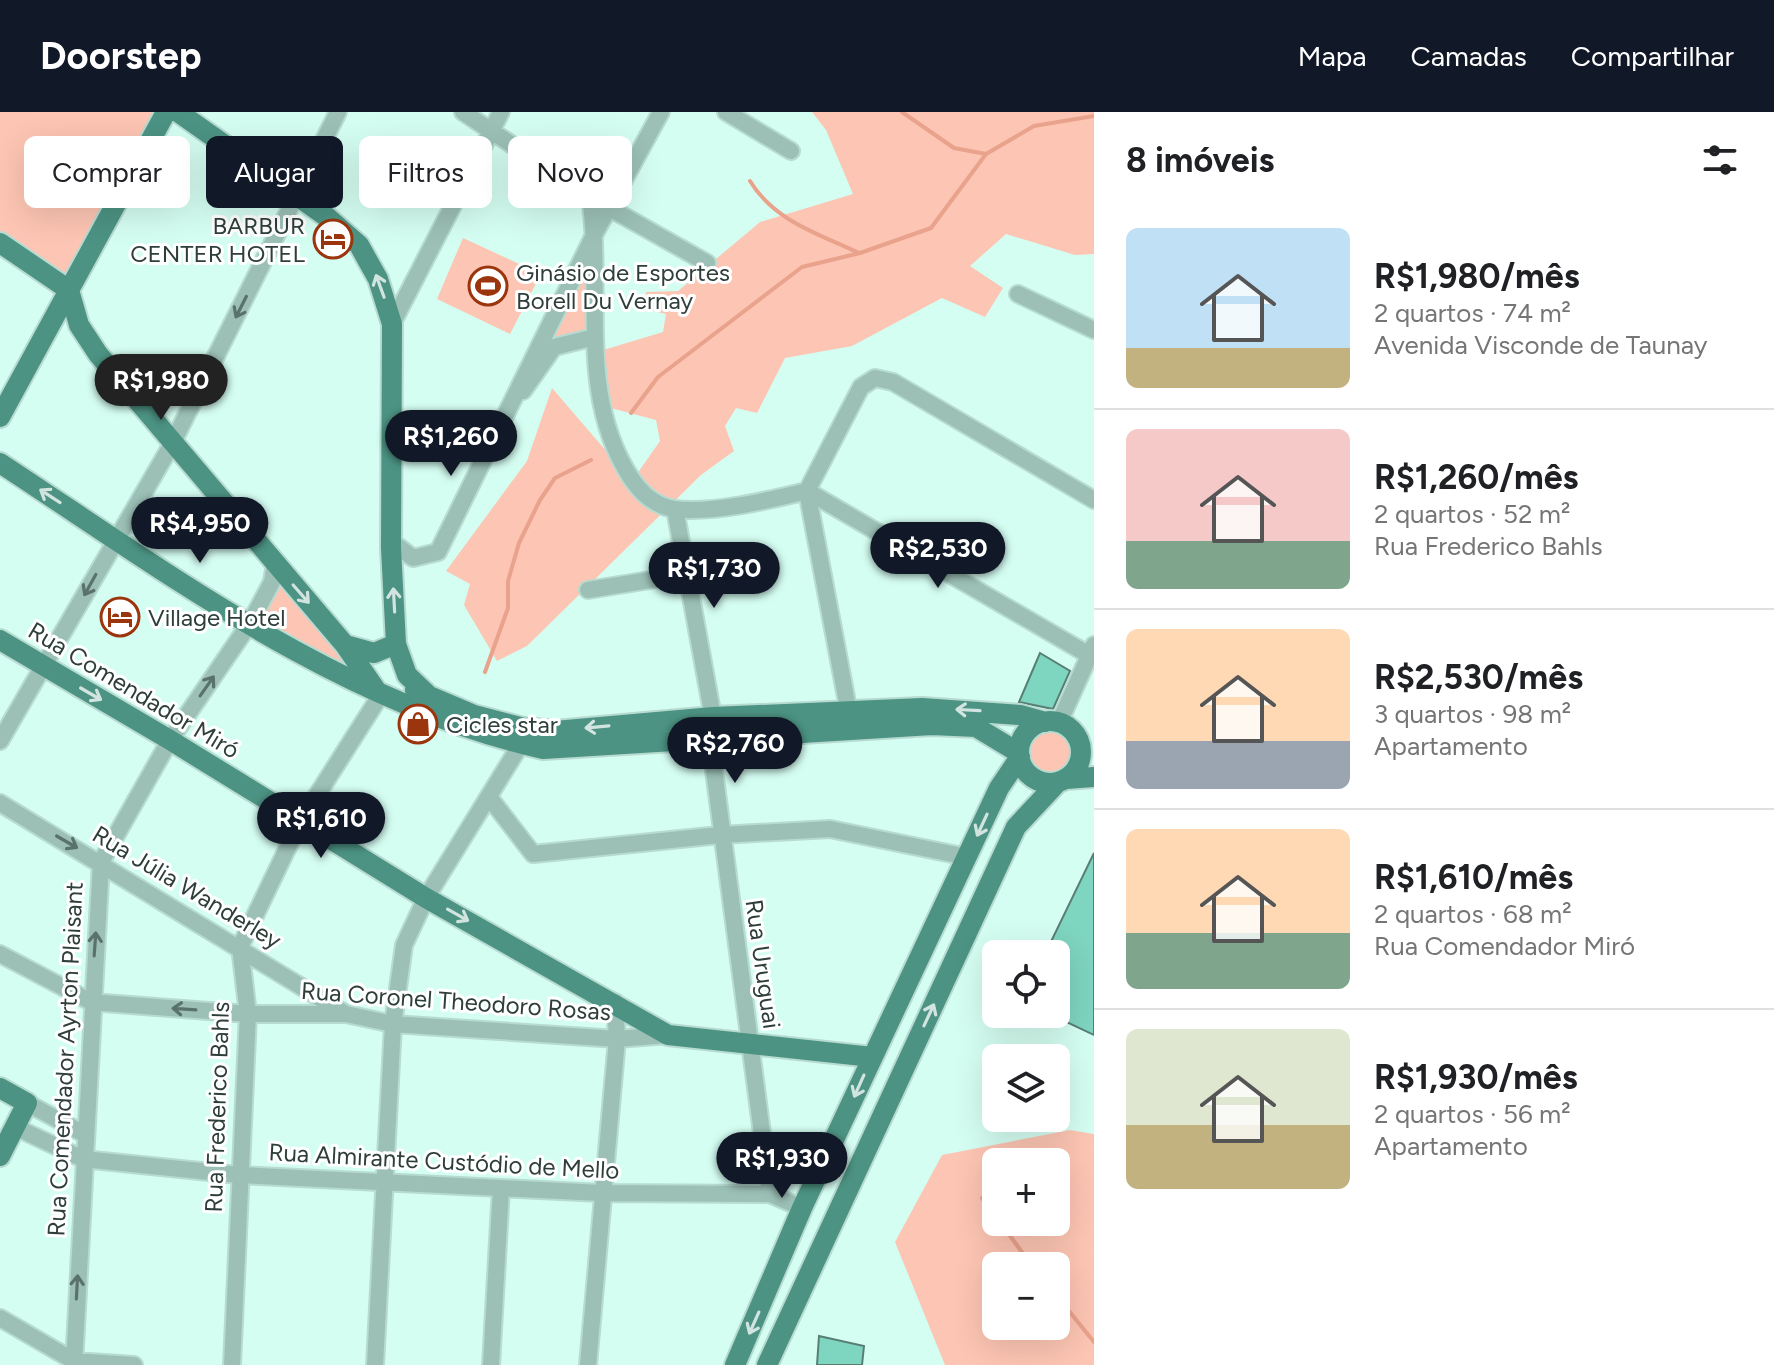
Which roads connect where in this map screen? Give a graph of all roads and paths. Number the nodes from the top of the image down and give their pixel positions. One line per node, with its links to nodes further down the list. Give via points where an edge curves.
1 (166, 112): 22 (main road)
2 (178, 112): 9 (main road)
3 (338, 112): 10 (street)
4 (463, 112): 8 (street)
5 (501, 112): 8 (street)
6 (661, 112): 13 (street)
7 (726, 112): 12 (street)
8 (491, 130): 11 (street); 24 (street)
9 (212, 136)
10 (326, 136)
11 (508, 142)
12 (791, 151)
13 (632, 166)
14 (290, 208): 29 (street, one-way to 29)
15 (313, 208): 24 (main road, one-way to 15, via 378,279 359,245)
16 (592, 208): 19 (street)
17 (609, 208): 19 (street)
18 (612, 208): 21 (street)
19 (595, 233): 26 (street); 28 (street)
20 (0, 243): 22 (main road)
21 (707, 263)
22 (69, 290): 27 (main road); 29 (main road, via 79,325 98,354)
23 (1018, 294): 25 (street)
24 (392, 324): 35 (main road)
25 (1094, 330)
26 (595, 337): 28 (street, via 554,347); 33 (street, via 599,407 613,450 640,490 657,504)
27 (0, 417)
28 (500, 421): 35 (street, via 438,552 413,558)
29 (172, 444): 34 (street); 36 (main road)
30 (0, 463): 34 (main road, one-way to 30)
31 (807, 491): 32 (street, via 861,387 875,378 893,382); 33 (street, via 757,504); 43 (street); 47 (street)
32 (1094, 500)
33 (675, 509): 37 (street)
34 (116, 539): 39 (main road); 44 (street, one-way to 44)
35 (391, 541): 41 (main road, one-way to 35)
36 (275, 564): 39 (street, Rua Comendador Ayrton Plaisant, via 272,582); 42 (main road, one-way to 42)
37 (687, 574): 38 (street); 48 (street)
38 (588, 590)
39 (250, 623): 46 (main road); 51 (street, Rua Comendador Ayrton Plaisant, one-way to 39)
40 (0, 640): 44 (main road, Rua Comendador Miró)
41 (396, 644): 42 (main road, via 374,653); 45 (main road, via 407,675); 46 (main road)
42 (345, 645): 46 (main road)
43 (1092, 650): 49 (street)
44 (44, 667): 51 (main road, Rua Comendador Miró, one-way to 51); 54 (street)
45 (428, 695): 46 (main road, via 403,689); 48 (main road, one-way to 45, via 555,731 474,715)
46 (380, 696): 55 (main road); 62 (street)
47 (849, 713): 48 (main road); 49 (main road, one-way to 47, via 1037,717 961,710)
48 (713, 717)
49 (1058, 725): 53 (main road); 56 (main road, via 1027,732); 58 (main road, via 1078,740 1081,754 1077,768)
50 (989, 734): 52 (main road, via 976,727 932,725); 56 (main road); 59 (main road, via 998,758)
51 (170, 740): 62 (main road, Rua Comendador Miró); 65 (street, Rua Comendador Ayrton Plaisant)
52 (710, 740): 55 (main road, via 543,749); 63 (street, Rua Uruguai)
53 (1094, 740)
54 (0, 741)
55 (521, 744): 60 (street)
56 (1019, 755): 58 (main road, via 1035,779); 59 (main road)
57 (1094, 777): 58 (main road)
58 (1062, 780): 90 (main road, one-way to 58, via 1016,827)
59 (999, 788): 64 (main road, one-way to 64)
60 (489, 797): 63 (street, via 533,854); 66 (street)
61 (0, 803): 65 (street, Rua Júlia Wanderley, one-way to 65)
62 (300, 822): 66 (main road, Rua Comendador Miró); 67 (street)
63 (720, 835): 64 (street, via 830,829); 76 (street, Rua Uruguai)
64 (967, 857): 77 (main road)
65 (101, 862): 67 (street, Rua Júlia Wanderley); 69 (street, Rua Comendador Ayrton Plaisant, one-way to 65)
66 (426, 898): 70 (main road, Rua Comendador Miró, one-way to 70); 73 (street, via 404,945)
67 (240, 947): 71 (street, Rua Frederico Bahls); 72 (street, Rua Júlia Wanderley)
68 (0, 954): 69 (street, Rua Coronel Theodoro Rosas)
69 (91, 1002): 71 (street, Rua Coronel Theodoro Rosas, one-way to 69); 81 (street, Rua Comendador Ayrton Plaisant)
70 (615, 1002): 74 (main road, Rua Comendador Miró); 75 (street)
71 (248, 1014): 72 (street, Rua Coronel Theodoro Rosas); 84 (street, Rua Frederico Bahls)
72 (346, 1014): 73 (street, Rua Coronel Theodoro Rosas)
73 (393, 1024): 75 (street, Rua Coronel Theodoro Rosas); 85 (street)
74 (668, 1035): 75 (street, Rua Coronel Theodoro Rosas); 76 (main road, Rua Coronel Theodoro Rosas)
75 (617, 1039): 87 (street)
76 (750, 1043): 77 (main road, Rua Coronel Theodoro Rosas); 88 (street, Rua Uruguai)
77 (872, 1057): 89 (main road, one-way to 89)
78 (0, 1088): 79 (main road)
79 (27, 1103): 80 (main road); 81 (street)
80 (7, 1123): 82 (main road); 83 (street, Rua Almirante Custódio de Mello)
81 (84, 1134): 83 (street, Rua Comendador Ayrton Plaisant)
82 (0, 1156)
83 (83, 1159): 84 (street, Rua Almirante Custódio de Mello); 92 (street, Rua Comendador Ayrton Plaisant, one-way to 83)
84 (239, 1175): 85 (street, Rua Almirante Custódio de Mello); 94 (street, Rua Frederico Bahls)
85 (384, 1181): 86 (street, Rua Almirante Custódio de Mello); 95 (street)
86 (501, 1188): 87 (street, Rua Almirante Custódio de Mello); 96 (street)
87 (601, 1193): 88 (street, Rua Almirante Custódio de Mello); 97 (street)
88 (770, 1194): 89 (street, Rua Almirante Custódio de Mello)
89 (802, 1208): 90 (main road, via 811,1200 823,1200); 98 (main road, one-way to 98)
90 (832, 1221): 99 (main road)
91 (0, 1318): 92 (street)
92 (74, 1363): 93 (street)
93 (134, 1365)
94 (232, 1365)
95 (375, 1365)
96 (491, 1365)
97 (588, 1365)
98 (735, 1365)
99 (767, 1365)

